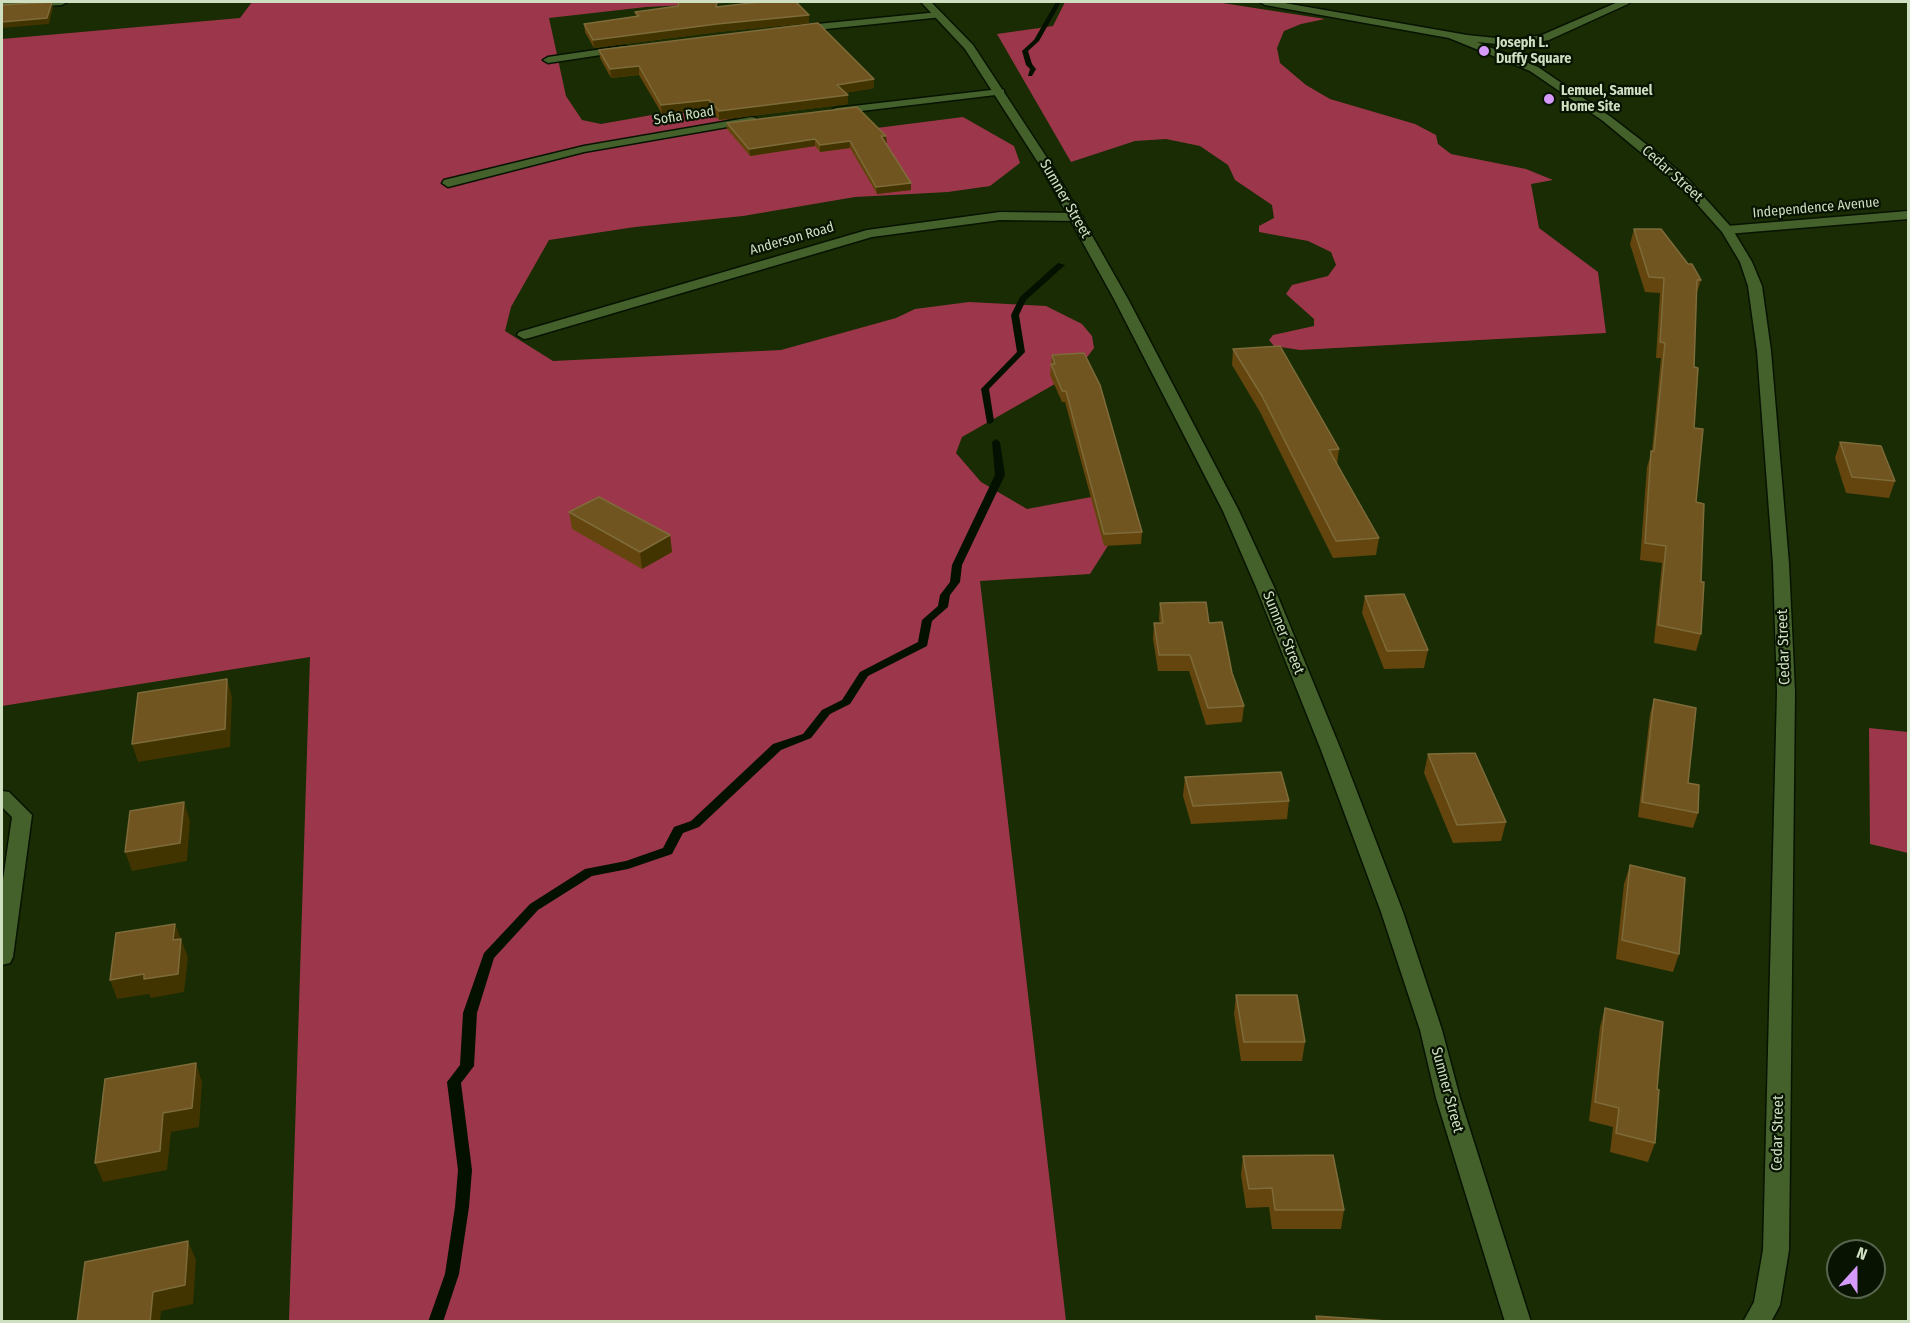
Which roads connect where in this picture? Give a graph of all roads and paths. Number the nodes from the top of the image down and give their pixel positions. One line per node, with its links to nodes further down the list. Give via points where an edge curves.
1 (62, 2): 5 (street)
2 (926, 2): 6 (street, Sumner Street)
3 (1265, 2): 8 (street, Cedar Street)
4 (1625, 2): 9 (street)
5 (2, 6)
6 (939, 15): 7 (street); 13 (street, Sumner Street, via 969,47)
7 (785, 30)
8 (1451, 35): 9 (street, Cedar Street); 12 (street, Cedar Street)
9 (1531, 42): 12 (street, via 1525,57)
10 (633, 48): 11 (street)
11 (548, 60)
12 (1534, 69): 19 (street, Cedar Street, via 1651,153 1684,182)
13 (1000, 92): 14 (street); 18 (street, Sumner Street)
14 (827, 112)
15 (770, 118): 16 (street, Sofia Road, via 594,147)
16 (448, 183)
17 (1908, 215): 19 (street, Independence Avenue)
18 (1077, 217): 20 (street, Anderson Road, via 1000,216 871,233); 23 (street, Sumner Street, via 1231,511 1331,750 1427,1019 1480,1206)
19 (1727, 230): 24 (street, Cedar Street, via 1755,286 1761,331 1781,564 1786,692 1776,1250 1767,1305)
20 (524, 335)
21 (2, 797): 22 (street, via 22,815)
22 (2, 957)
23 (1518, 1322)
24 (1756, 1322)

